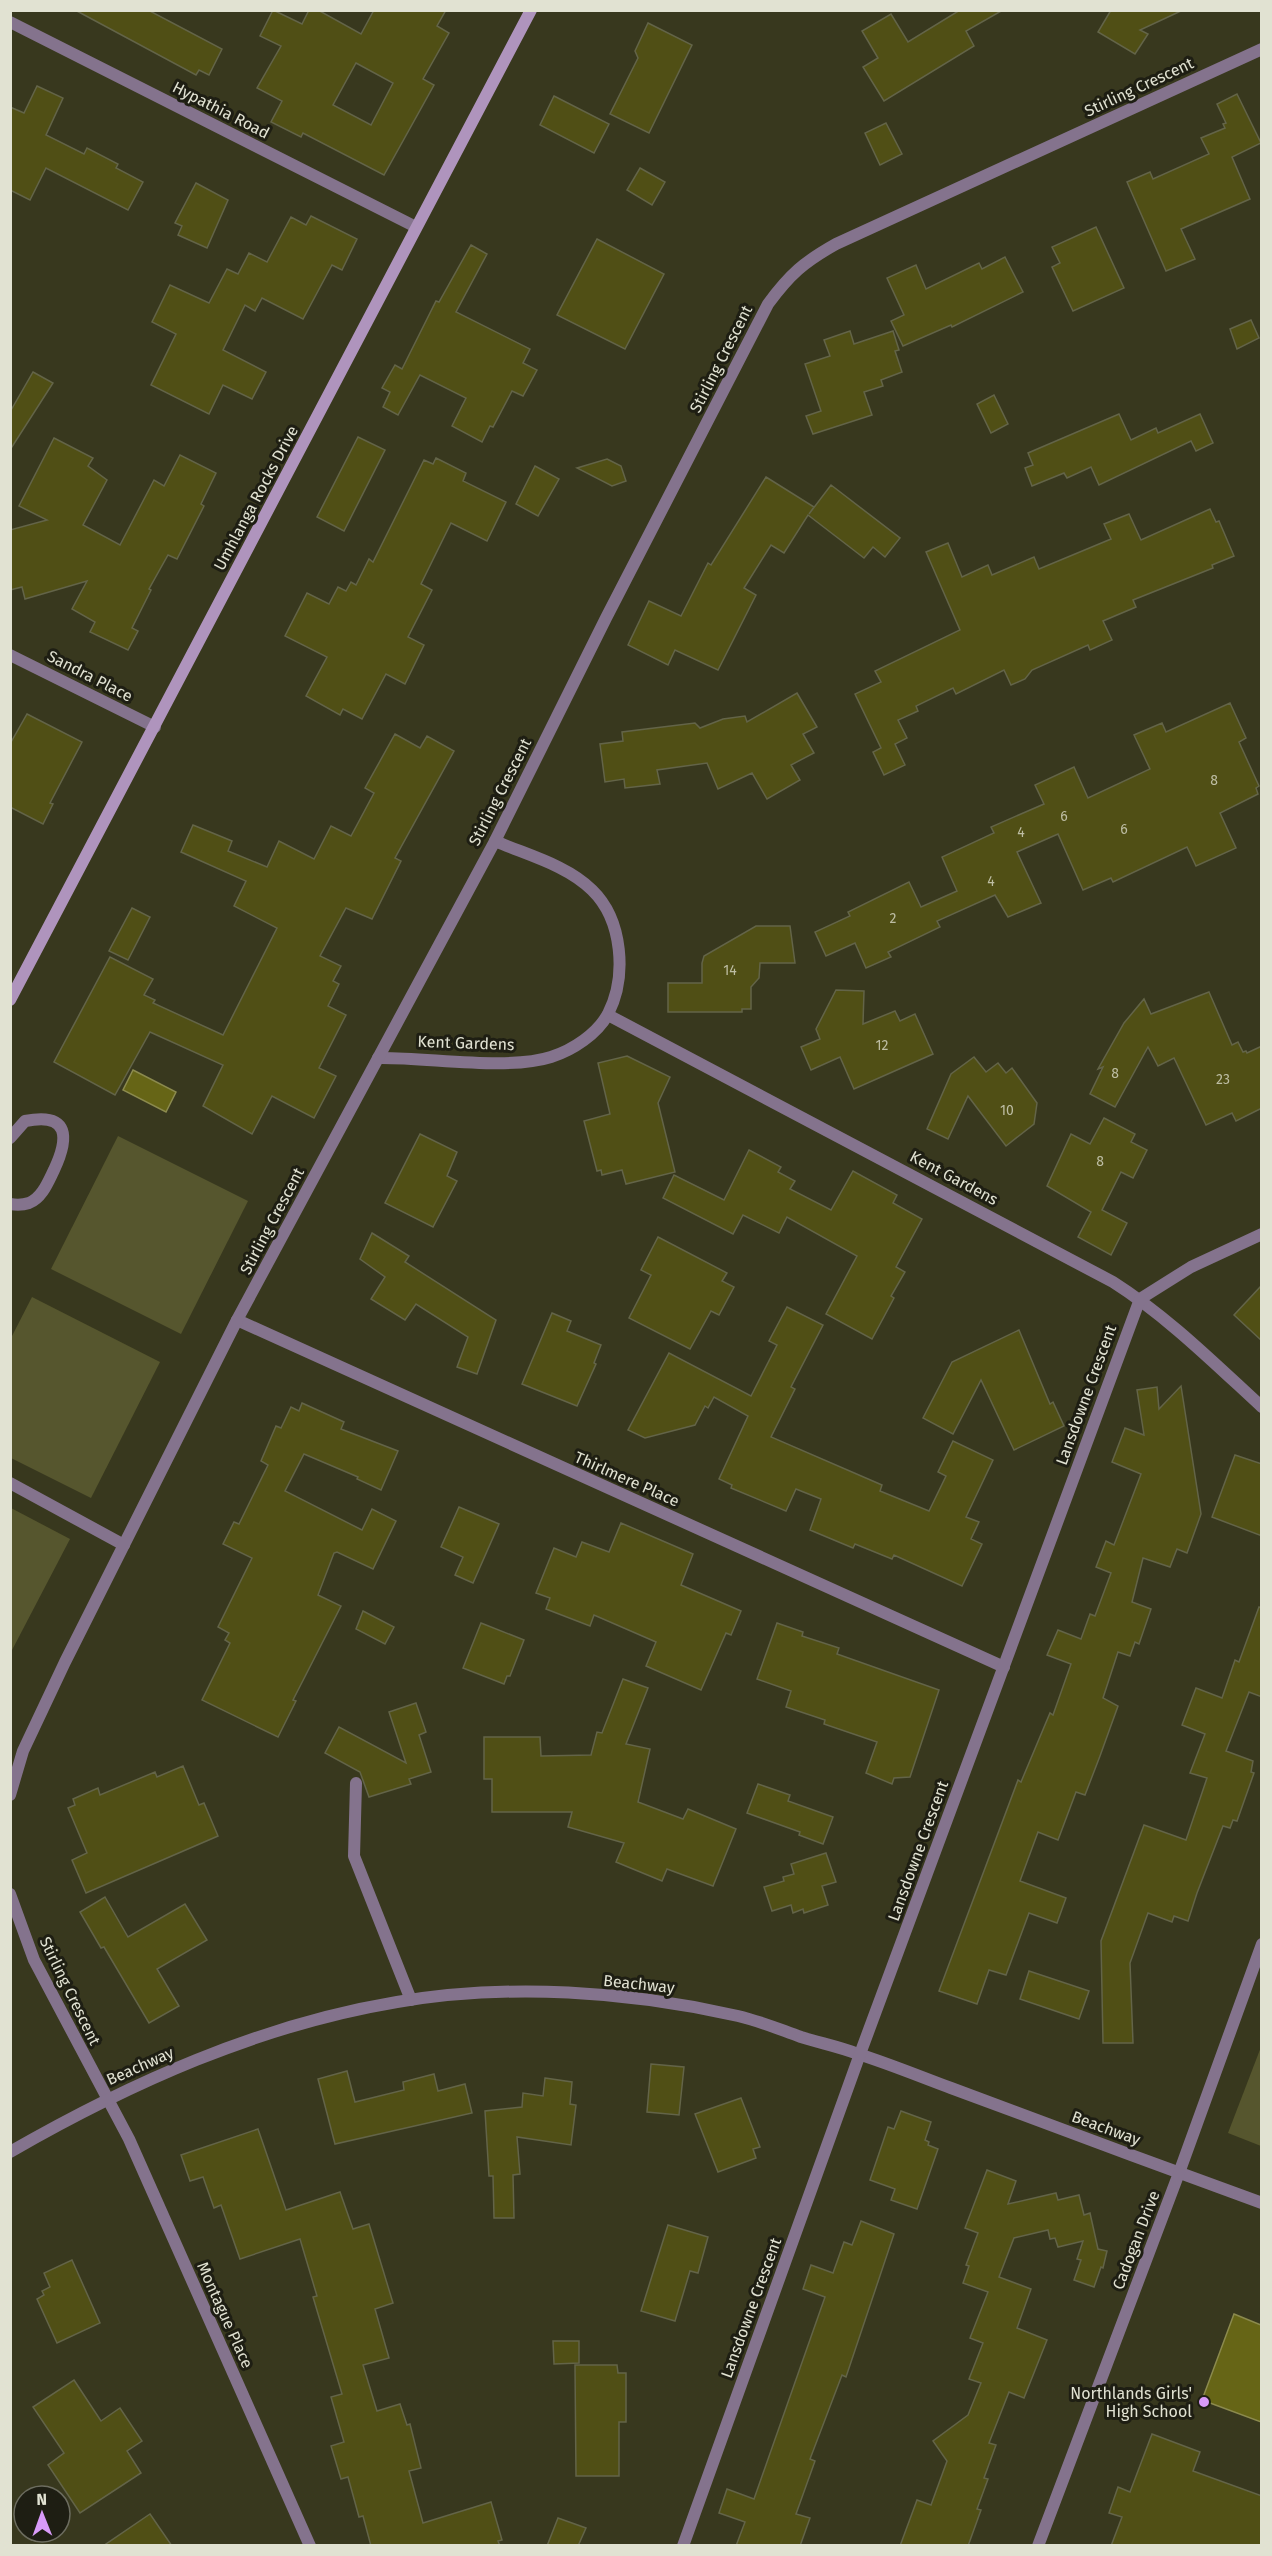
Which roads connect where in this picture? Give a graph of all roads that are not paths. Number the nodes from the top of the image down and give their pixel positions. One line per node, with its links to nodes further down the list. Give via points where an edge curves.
1 (531, 10): 4 (main road, Umhlanga Rocks Drive)
2 (10, 22): 4 (street, Hypathia Road)
3 (1262, 49): 7 (street, Stirling Crescent, via 836,244 807,261 787,279 763,314)
4 (416, 227): 6 (main road, Umhlanga Rocks Drive)
5 (10, 655): 6 (street, Sandra Place)
6 (155, 727): 8 (main road, Umhlanga Rocks Drive)
7 (495, 841): 10 (street, Kent Gardens, via 565,870 593,890 613,926 620,953 618,986); 11 (street, Stirling Crescent)
8 (15, 982): 9 (main road, Umhlanga Rocks Drive)
9 (10, 1000)
10 (608, 1015): 11 (street, Kent Gardens, via 582,1043 551,1057 516,1063); 15 (street, Kent Gardens, via 1056,1250)
11 (378, 1058): 16 (street, Stirling Crescent)
12 (10, 1138): 13 (street, via 25,1121 46,1118 60,1127 64,1136 64,1147 40,1195 30,1203)
13 (10, 1204)
14 (1262, 1234): 15 (street, via 1191,1266)
15 (1140, 1299): 17 (street, Kent Gardens); 20 (street, Lansdowne Crescent)
16 (237, 1320): 19 (street, Stirling Crescent); 20 (street, Thirlmere Place)
17 (1262, 1407)
18 (10, 1483): 19 (street)
19 (124, 1545): 22 (street, Stirling Crescent, via 23,1751)
20 (1004, 1667): 26 (street, Lansdowne Crescent)
21 (356, 1783): 25 (street, via 354,1856)
22 (10, 1795)
23 (10, 1894): 27 (street, Stirling Crescent, via 34,1960)
24 (1262, 1944): 29 (street, Cadogan Drive)
25 (411, 2000): 26 (street, Beachway, via 469,1993 632,1999 743,2017); 27 (street, Beachway, via 326,2017 262,2036)
26 (860, 2054): 29 (street, Beachway); 32 (street, Lansdowne Crescent)
27 (108, 2098): 28 (street, Beachway); 31 (street, Montague Place)
28 (10, 2152)
29 (1179, 2173): 30 (street, Beachway); 33 (street, Cadogan Drive)
30 (1262, 2203)
31 (310, 2546)
32 (683, 2546)
33 (1038, 2546)

